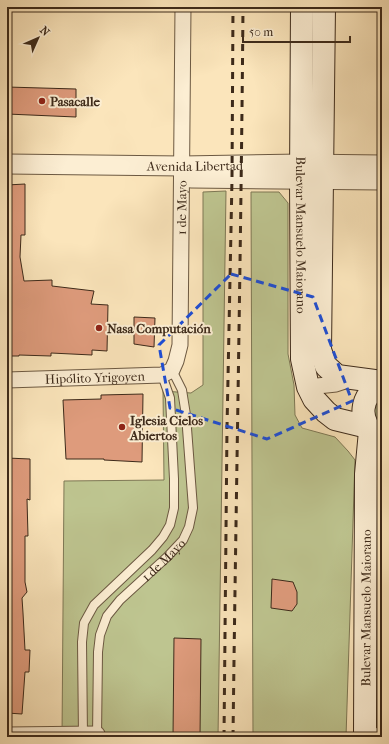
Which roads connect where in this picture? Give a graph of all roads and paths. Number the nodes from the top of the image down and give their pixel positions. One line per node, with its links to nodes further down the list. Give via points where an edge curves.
1 (183, 7): 6 (street, 1 de Mayo)
2 (302, 7): 7 (main road, Bulevar Mansuelo Maiorano)
3 (324, 7): 7 (main road, Bulevar Mansuelo Maiorano)
4 (7, 164): 6 (street, Avenida Libertad)
5 (382, 165): 7 (street, Avenida Libertad)
6 (182, 172): 7 (street, Avenida Libertad); 8 (street, Avenida Libertad); 10 (street, 1 de Mayo, via 180,345)
7 (311, 172): 9 (street, Avenida Libertad); 11 (main road, Bulevar Mansuelo Maiorano, via 320,350 326,366 337,376); 14 (main road, Bulevar Mansuelo Maiorano, via 302,359)
8 (7, 177)
9 (382, 180)
10 (170, 369): 12 (street, Hipólito Yrigoyen); 19 (lane, 1 de Mayo, via 174,508 170,525 163,537 94,605 84,623 82,642); 19 (lane, 1 de Mayo, via 182,390 194,508 183,540 120,600 107,616 100,635)
11 (354, 378): 13 (main road, Bulevar Mansuelo Maiorano); 14 (street, via 336,384)
12 (7, 380)
13 (382, 382): 16 (main road, Bulevar Mansuelo Maiorano, via 374,388 364,406 364,417)
14 (308, 387): 15 (main road, Bulevar Mansuelo Maiorano, via 314,398)
15 (335, 419): 16 (main road, Bulevar Mansuelo Maiorano); 17 (main road, via 357,438)
16 (373, 433): 17 (main road, Bulevar Mansuelo Maiorano)
17 (367, 462): 20 (main road, Bulevar Mansuelo Maiorano)
18 (7, 735): 19 (street)
19 (90, 735)
20 (371, 736)

